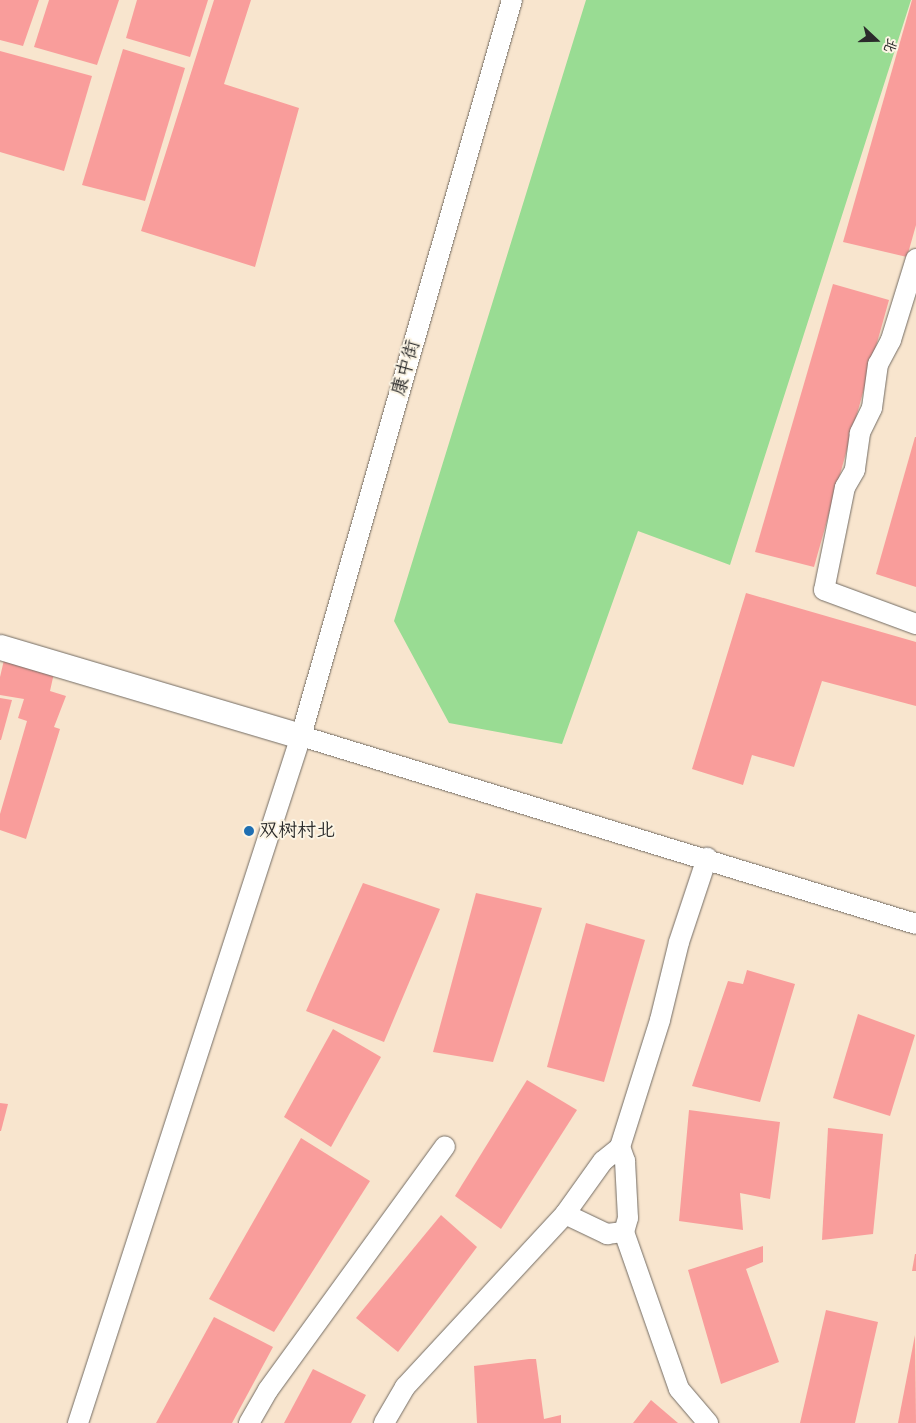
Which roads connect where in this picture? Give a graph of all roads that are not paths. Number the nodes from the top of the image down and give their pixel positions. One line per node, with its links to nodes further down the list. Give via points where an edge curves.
1 (512, 0): 5 (street, 康中街)
2 (916, 259): 3 (street, via 891,340 878,364 872,408 860,433 854,470 845,486 824,590)
3 (916, 624)
4 (0, 647): 5 (street)
5 (300, 736): 6 (street); 12 (street, 康中街)
6 (708, 859): 7 (street); 9 (street, via 679,942 660,1020)
7 (915, 918)
8 (445, 1146): 13 (street, via 268,1390)
9 (620, 1147): 10 (street, via 603,1161); 11 (street, via 625,1161 628,1218)
10 (566, 1214): 11 (street, via 607,1234); 14 (street, via 405,1387)
11 (624, 1232): 15 (street, via 679,1389)
12 (78, 1423)
13 (249, 1423)
14 (384, 1423)
15 (708, 1423)

